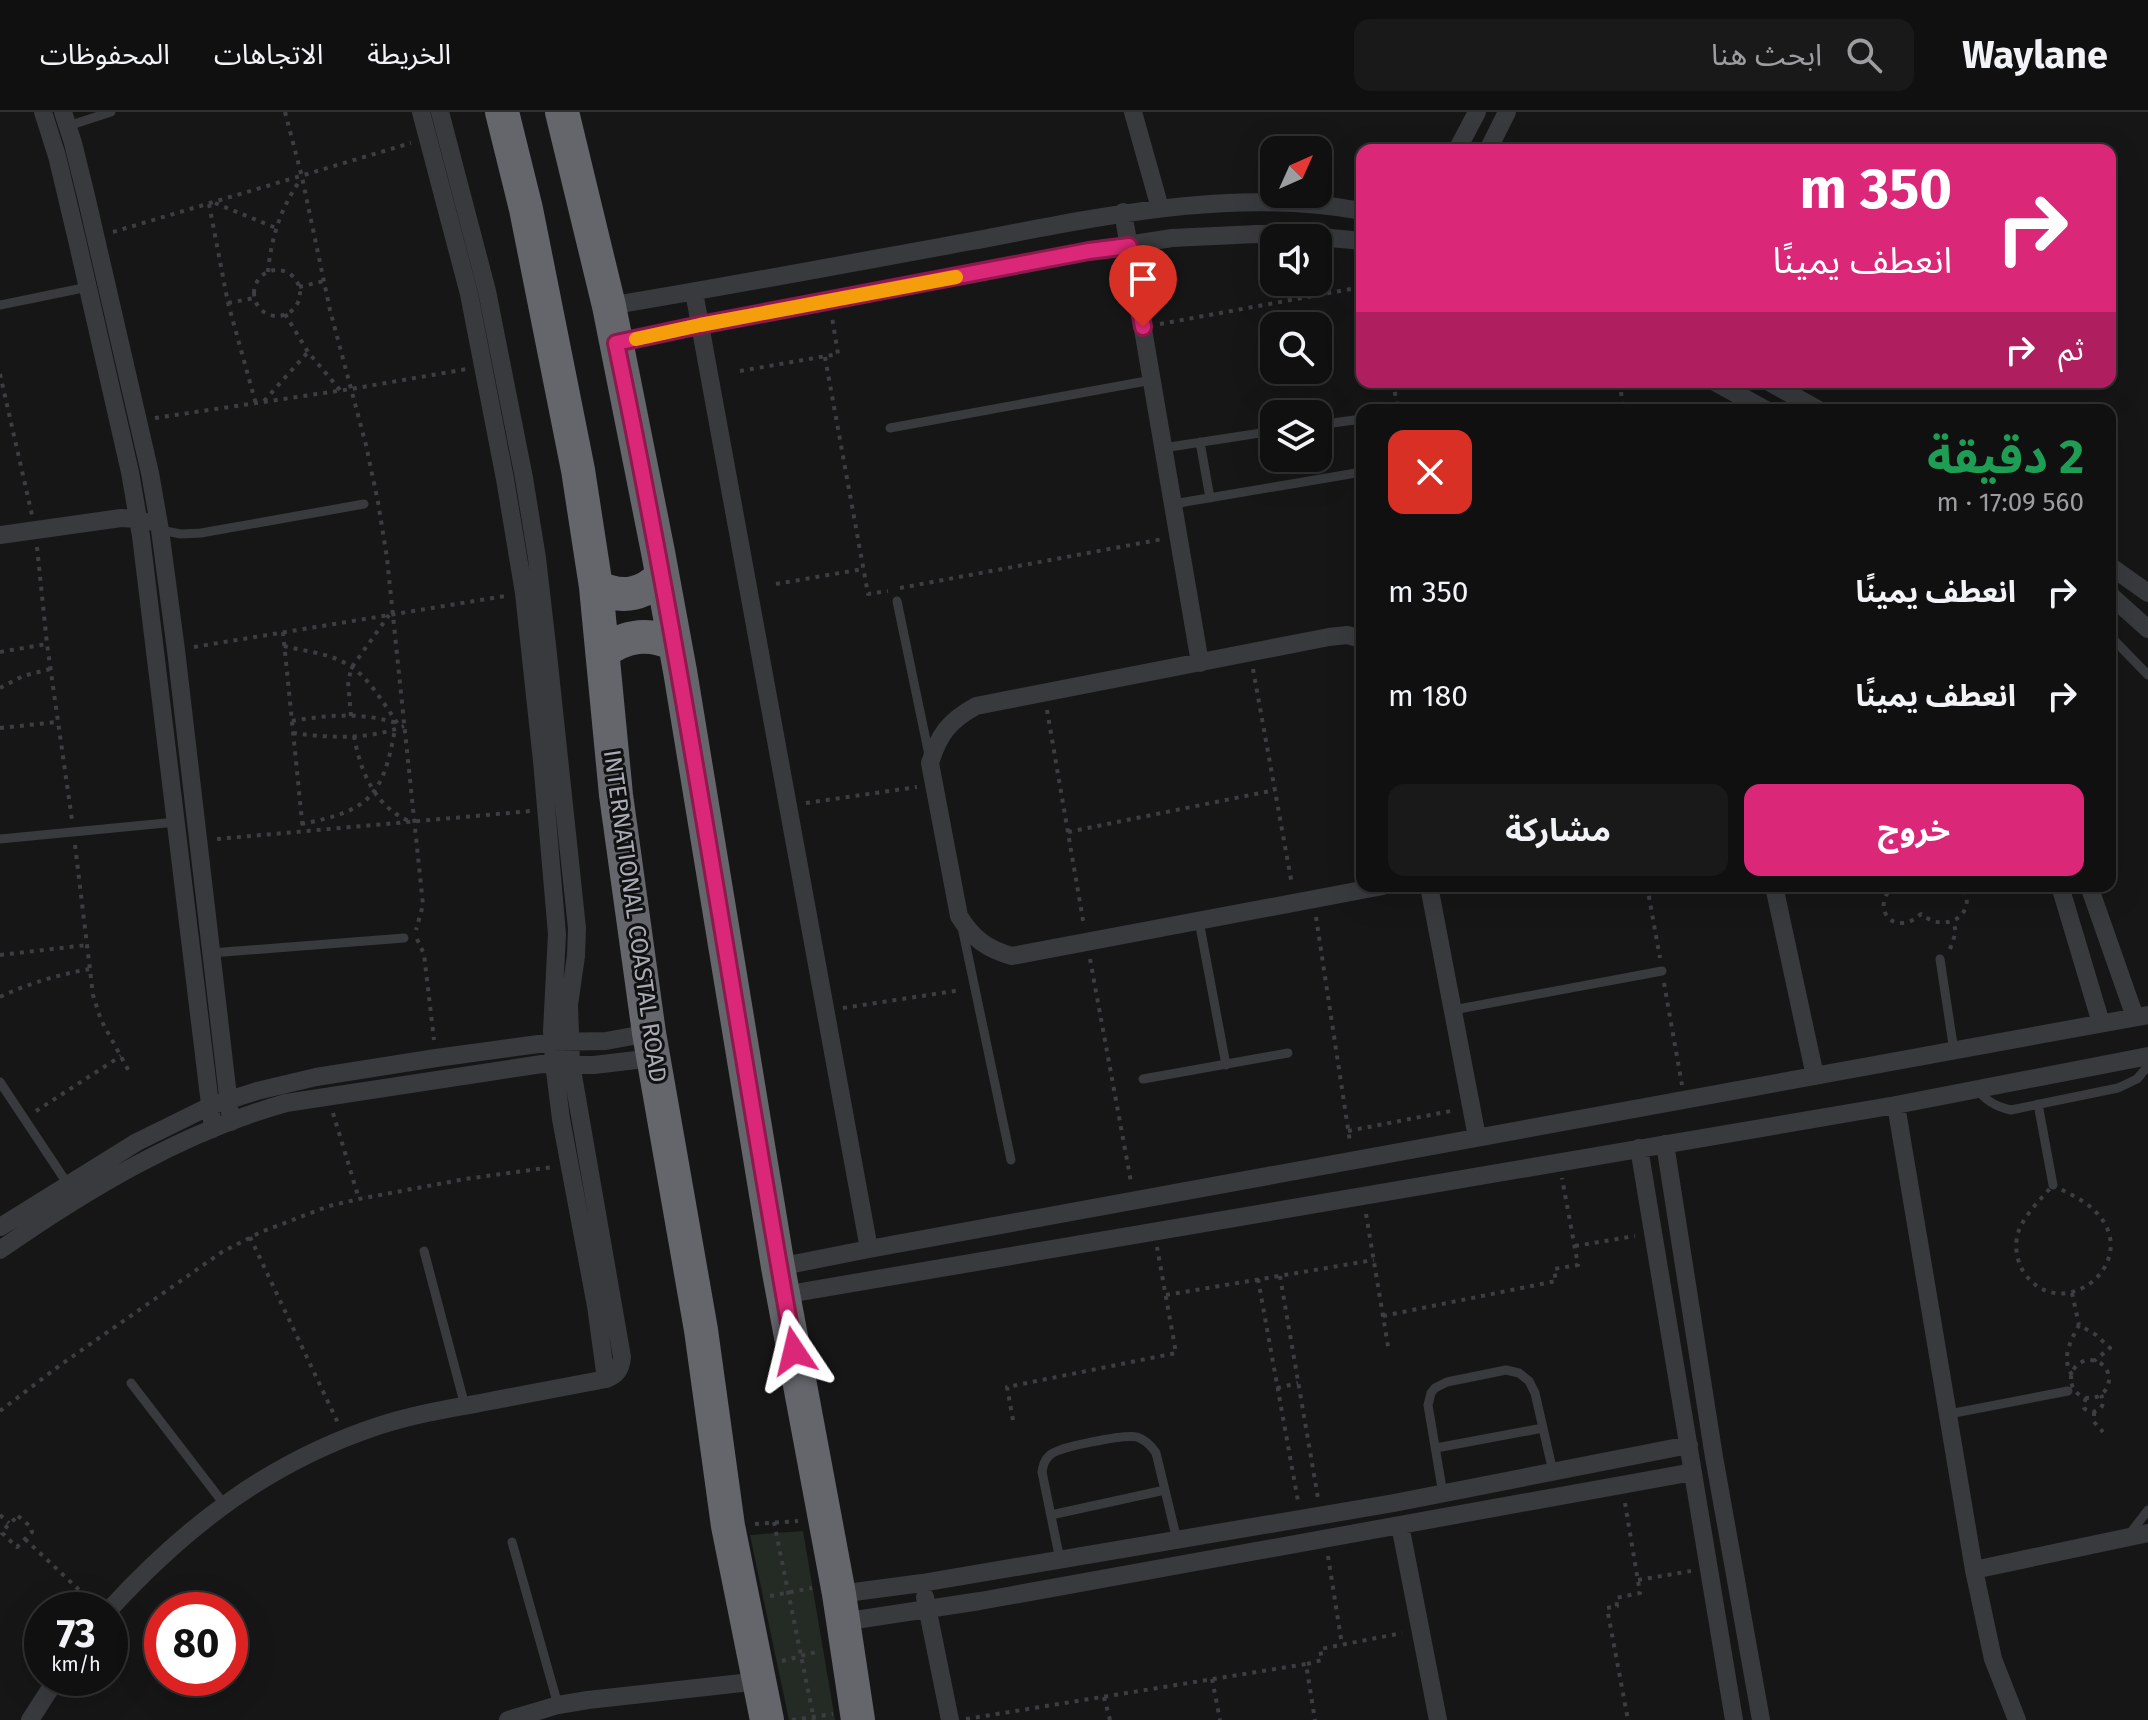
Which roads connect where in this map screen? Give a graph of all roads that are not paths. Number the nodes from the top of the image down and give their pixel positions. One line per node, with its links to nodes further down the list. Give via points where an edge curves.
1 (43, 112): 11 (street)
2 (111, 112): 10 (lane)
3 (421, 112): 75 (street, via 469,294 524,593 557,934)
4 (440, 112): 75 (street, via 487,291 537,558 577,928)
5 (502, 112): 45 (highway, INTERNATIONAL COASTAL ROAD, via 578,470)
6 (562, 112): 22 (highway)
7 (1133, 112): 14 (street)
8 (1477, 112): 12 (street)
9 (1507, 112): 13 (street)
10 (66, 119): 11 (lane); 41 (street)
11 (49, 133): 19 (street)
12 (1460, 144)
13 (1491, 144)
14 (1160, 208): 15 (street, via 1245,202); 16 (street)
15 (1356, 210)
16 (1123, 212): 18 (street); 20 (street)
17 (1356, 240): 18 (street, via 1214,235)
18 (1129, 246): 23 (street); 25 (street)
19 (88, 287): 21 (lane); 40 (street)
20 (694, 292): 22 (street); 23 (street)
21 (0, 305)
22 (609, 306): 24 (highway)
23 (700, 325): 24 (street); 100 (street)
24 (616, 343): 44 (highway)
25 (1152, 380): 32 (lane); 35 (street)
26 (1726, 388): 28 (street)
27 (1780, 388): 29 (street)
28 (1755, 404)
29 (1808, 404)
30 (1356, 420): 31 (lane)
31 (1332, 423)
32 (890, 428)
33 (1260, 433): 34 (lane)
34 (1200, 442): 35 (lane); 37 (lane)
35 (1163, 448): 39 (street)
36 (1356, 473): 37 (lane)
37 (1210, 498): 39 (lane)
38 (364, 504): 41 (lane, via 201,533)
39 (1173, 504): 54 (street)
40 (138, 519): 41 (street); 42 (street); 57 (street)
41 (160, 530): 58 (street)
42 (0, 535)
43 (2116, 570): 46 (street)
44 (662, 576): 45 (highway, via 639,593 624,595); 52 (highway)
45 (596, 587): 53 (highway, INTERNATIONAL COASTAL ROAD)
46 (2148, 593)
47 (2116, 600): 49 (street)
48 (897, 601): 56 (lane)
49 (2148, 629)
50 (1356, 637): 54 (street, via 1329,637)
51 (2116, 642): 55 (lane)
52 (675, 644): 53 (highway, via 630,637); 103 (highway)
53 (603, 652): 76 (highway, INTERNATIONAL COASTAL ROAD, via 616,795)
54 (1200, 663): 56 (street, via 976,706 945,729)
55 (2148, 675)
56 (930, 763): 65 (street)
57 (176, 822): 58 (lane); 59 (lane); 69 (street)
58 (197, 831): 68 (street)
59 (0, 839)
60 (1356, 891): 66 (street)
61 (1430, 892): 72 (street)
62 (1775, 892): 83 (street)
63 (2062, 892): 74 (street)
64 (2091, 892): 73 (street)
65 (959, 916): 66 (street, via 981,943 1012,956); 96 (lane)
66 (1199, 921): 81 (lane)
67 (404, 938): 68 (lane)
68 (212, 953): 69 (lane); 87 (street)
69 (192, 955): 90 (street)
70 (1940, 959): 77 (lane)
71 (1662, 971): 72 (lane)
72 (1453, 1010): 93 (street)
73 (2142, 1016): 74 (street)
74 (2101, 1023): 77 (street)
75 (561, 1042): 76 (street); 80 (street); 87 (street, via 316,1077)
76 (651, 1045): 80 (street, via 594,1065); 130 (highway, INTERNATIONAL COASTAL ROAD, via 701,1330 728,1526)
77 (1954, 1051): 83 (street)
78 (1288, 1053): 81 (lane)
79 (2148, 1056): 86 (street)
80 (562, 1064): 91 (street, via 286,1103); 104 (street, via 556,1090); 104 (street, via 622,1357 619,1370)
81 (1226, 1065): 84 (lane)
82 (2148, 1066): 88 (lane, via 2127,1085)
83 (1815, 1076): 93 (street)
84 (1143, 1079)
85 (0, 1082): 98 (lane)
86 (1977, 1089): 88 (lane, via 2002,1108); 89 (street)
87 (229, 1100): 90 (street); 91 (street)
88 (2038, 1104): 97 (lane)
89 (1896, 1105): 94 (street); 108 (street)
90 (210, 1106): 92 (street); 98 (street, via 137,1142)
91 (231, 1122): 92 (street)
92 (213, 1129): 98 (street)
93 (1477, 1137): 100 (street)
94 (1665, 1144): 95 (street); 140 (street)
95 (1639, 1148): 103 (street, via 1154,1232); 110 (street)
96 (1011, 1160)
97 (2053, 1185)
98 (72, 1192): 99 (street); 101 (street)
99 (0, 1227)
100 (869, 1249): 103 (street)
101 (0, 1250)
102 (424, 1251): 107 (lane)
103 (781, 1281): 129 (highway)
104 (606, 1379): 107 (street)
105 (131, 1383): 116 (lane)
106 (2068, 1391): 108 (lane)
107 (465, 1406): 116 (street, via 345,1438 299,1458)
108 (1949, 1414): 125 (street)
109 (1543, 1428): 111 (lane); 111 (lane, via 1533,1387 1519,1373 1506,1370 1435,1388 1428,1405); 112 (lane)
110 (1689, 1445): 112 (street); 113 (street)
111 (1436, 1448): 115 (lane)
112 (1553, 1472): 115 (street)
113 (1693, 1472): 119 (street); 139 (street)
114 (1165, 1490): 118 (lane); 118 (lane, via 1156,1453 1142,1439 1129,1436 1061,1449 1049,1455 1042,1472); 122 (lane)
115 (1443, 1494): 122 (street)
116 (224, 1504): 127 (street)
117 (2148, 1510): 121 (lane)
118 (1051, 1515): 124 (lane)
119 (1400, 1525): 128 (street); 138 (street)
120 (2148, 1533): 121 (street)
121 (2126, 1538): 125 (street)
122 (1177, 1540): 124 (street)
123 (512, 1542): 132 (lane)
124 (1060, 1560): 126 (street)
125 (1974, 1570): 141 (street, via 1993,1659)
126 (922, 1583): 128 (street); 129 (street)
127 (125, 1592)
128 (928, 1609): 129 (street); 137 (street)
129 (841, 1611): 133 (highway)
130 (758, 1674): 132 (street); 136 (highway, INTERNATIONAL COASTAL ROAD)
131 (45, 1696): 134 (street)
132 (558, 1705): 135 (street)
133 (857, 1715)
134 (30, 1720)
135 (508, 1720)
136 (767, 1720)
137 (950, 1720)
138 (1438, 1720)
139 (1734, 1720)
140 (1761, 1720)
141 (2017, 1720)

